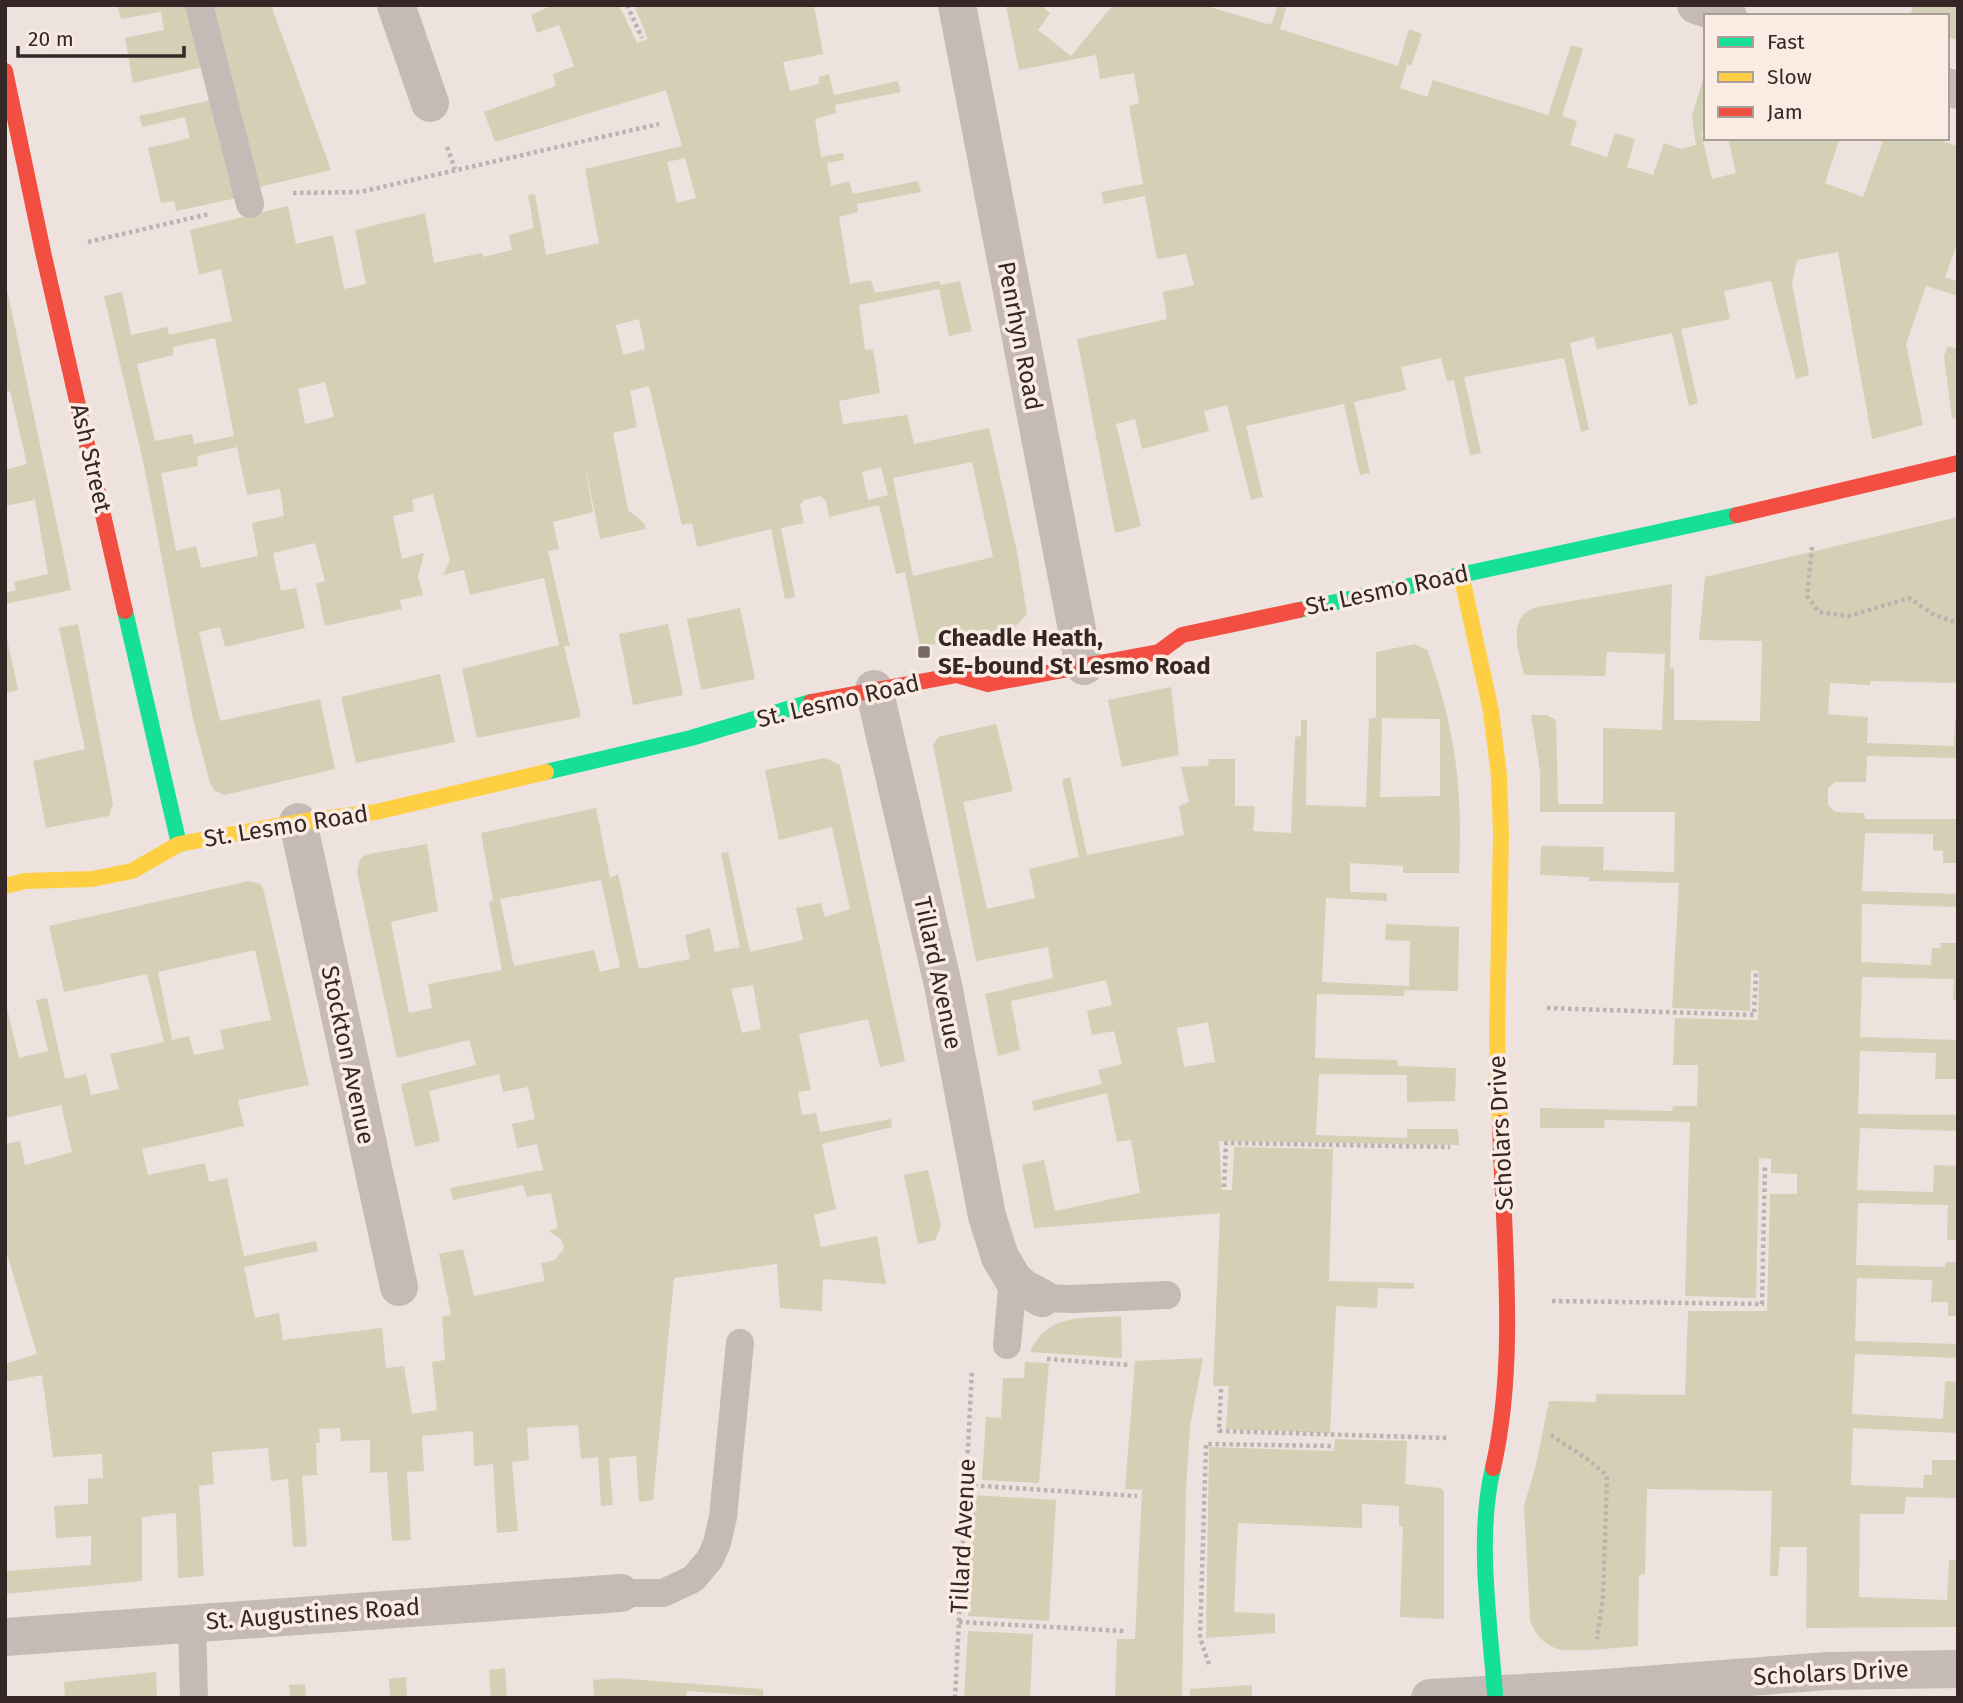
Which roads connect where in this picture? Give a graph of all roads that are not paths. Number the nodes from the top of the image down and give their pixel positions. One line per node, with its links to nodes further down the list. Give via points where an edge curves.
1 (199, 5): 8 (lane)
2 (396, 5): 7 (street)
3 (957, 5): 11 (street, Penrhyn Road)
4 (1696, 5): 5 (street)
5 (1722, 14)
6 (5, 71): 14 (street, Ash Street)
7 (430, 103)
8 (250, 204)
9 (1958, 463): 10 (street, St. Lesmo Road)
10 (1461, 574): 11 (street, St. Lesmo Road, via 1182,635 1159,652); 25 (street, Scholars Drive, via 1491,711 1499,776 1502,886 1497,1008 1506,1300 1502,1423 1488,1488 1485,1542)
11 (1084, 666): 12 (street, St. Lesmo Road, via 988,684 957,675)
12 (874, 689): 13 (street, St. Lesmo Road, via 417,803); 17 (street, Tillard Avenue, via 943,985 987,1216 1000,1256)
13 (298, 822): 14 (street, St. Lesmo Road); 16 (street, Stockton Avenue)
14 (179, 844): 15 (street, St. Lesmo Road, via 132,871)
15 (5, 886)
16 (399, 1287)
17 (1028, 1288): 18 (lane); 20 (lane)
18 (1167, 1296)
19 (740, 1343): 21 (lane, via 723,1517 710,1559 693,1579 663,1593)
20 (1007, 1345)
21 (621, 1593): 22 (street, St. Augustines Road)
22 (192, 1623): 23 (street, St. Augustines Road); 26 (lane)
23 (5, 1637)
24 (1958, 1669): 25 (street, Scholars Drive, via 1828,1671)
25 (1495, 1695): 27 (street, Scholars Drive)
26 (194, 1698)
27 (1430, 1698)

